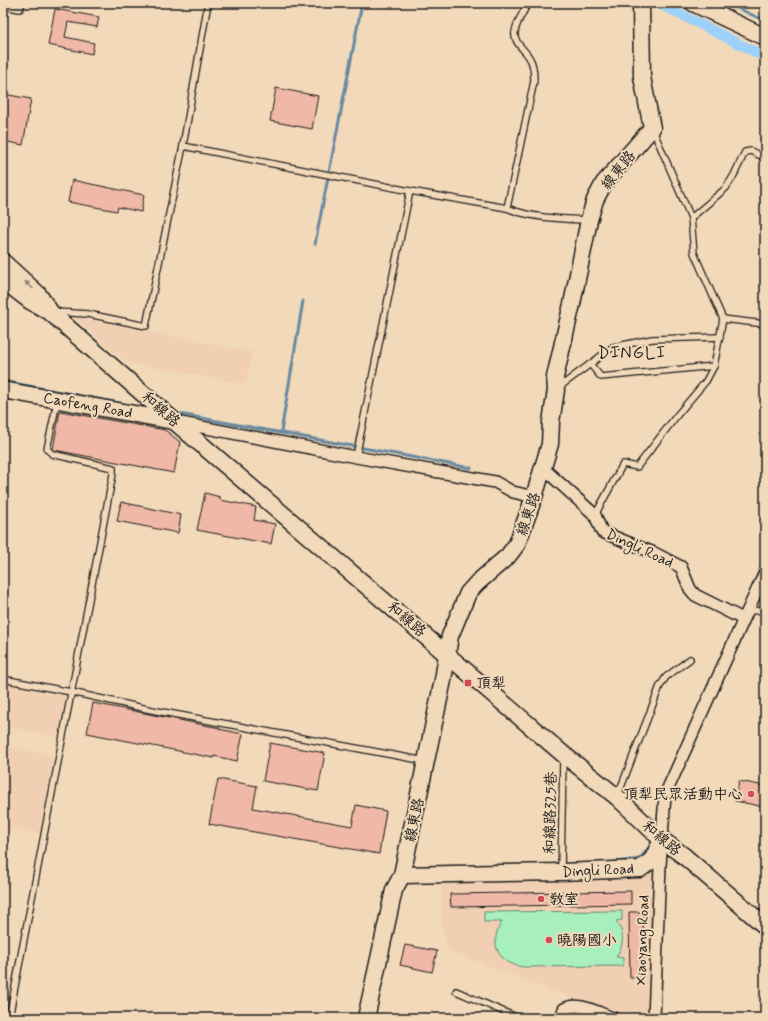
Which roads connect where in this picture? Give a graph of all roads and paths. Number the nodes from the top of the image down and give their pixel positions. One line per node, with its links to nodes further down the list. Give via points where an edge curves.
1 (22, 3): 6 (lane, via 20,9)
2 (208, 3): 9 (lane)
3 (528, 3): 12 (lane, via 514,34 530,59 534,81)
4 (641, 3): 8 (street, via 642,77)
5 (693, 3): 7 (street)
6 (3, 6)
7 (765, 37)
8 (652, 128): 13 (lane); 14 (street, 線東路, via 604,183)
9 (183, 146): 11 (lane); 17 (lane, via 146,326 88,314)
10 (765, 158): 13 (lane, via 751,151 745,152 726,188)
11 (410, 191): 12 (lane); 27 (lane)
12 (507, 208): 14 (lane, via 517,213)
13 (691, 218): 18 (lane, via 694,253)
14 (589, 220): 24 (street, 線東路, via 555,377)
15 (3, 262): 17 (street, one-way to 15, via 38,294)
16 (3, 280): 17 (street, via 30,301)
17 (50, 312): 26 (street, 和線路)
18 (723, 319): 19 (lane); 20 (lane)
19 (765, 324)
20 (720, 337): 21 (lane, via 652,339 612,346); 22 (lane)
21 (590, 364): 22 (lane, via 601,377); 24 (lane)
22 (714, 366): 30 (lane, via 706,381 637,467 623,464)
23 (3, 390): 25 (street, Caofeng Road)
24 (556, 390): 28 (street, 線東路, via 550,444)
25 (58, 400): 26 (street, Caofeng Road); 37 (lane, via 47,449 52,454 113,468)
26 (174, 421): 27 (street); 34 (street, 和線路)
27 (356, 457): 29 (street, via 495,482 513,492)
28 (542, 468): 29 (street, 線東路); 30 (street, Dingli Road)
29 (534, 497): 34 (street, 線東路, via 518,544 468,593 450,636)
30 (595, 515): 33 (street, Dingli Road, via 602,532 654,553 681,568 695,595)
31 (765, 572): 33 (street, Dingli Road)
32 (765, 610): 33 (lane)
33 (745, 615): 41 (street, Dingli Road, via 665,795)
34 (447, 654): 38 (street, 和線路); 39 (street, 線東路)
35 (690, 659): 40 (lane, via 666,677 660,686)
36 (3, 679): 37 (lane)
37 (71, 692): 39 (lane); 46 (lane)
38 (563, 754): 40 (street, 和線路); 42 (lane, 和線路325巷)
39 (426, 762): 43 (street, 線東路)
40 (617, 797): 41 (street, 和線路)
41 (662, 840): 42 (street, Dingli Road, via 652,860 640,869); 44 (street, 和線路); 51 (street, Xiaoyang Road)
42 (561, 872): 43 (street, Dingli Road)
43 (402, 875): 47 (street, 線東路, via 394,890)
44 (765, 926)
45 (456, 991): 48 (lane)
46 (9, 1018)
47 (366, 1018)
48 (518, 1018)
49 (562, 1018): 50 (street, via 564,1009 570,1006 579,1006)
50 (613, 1018)
51 (654, 1018)

